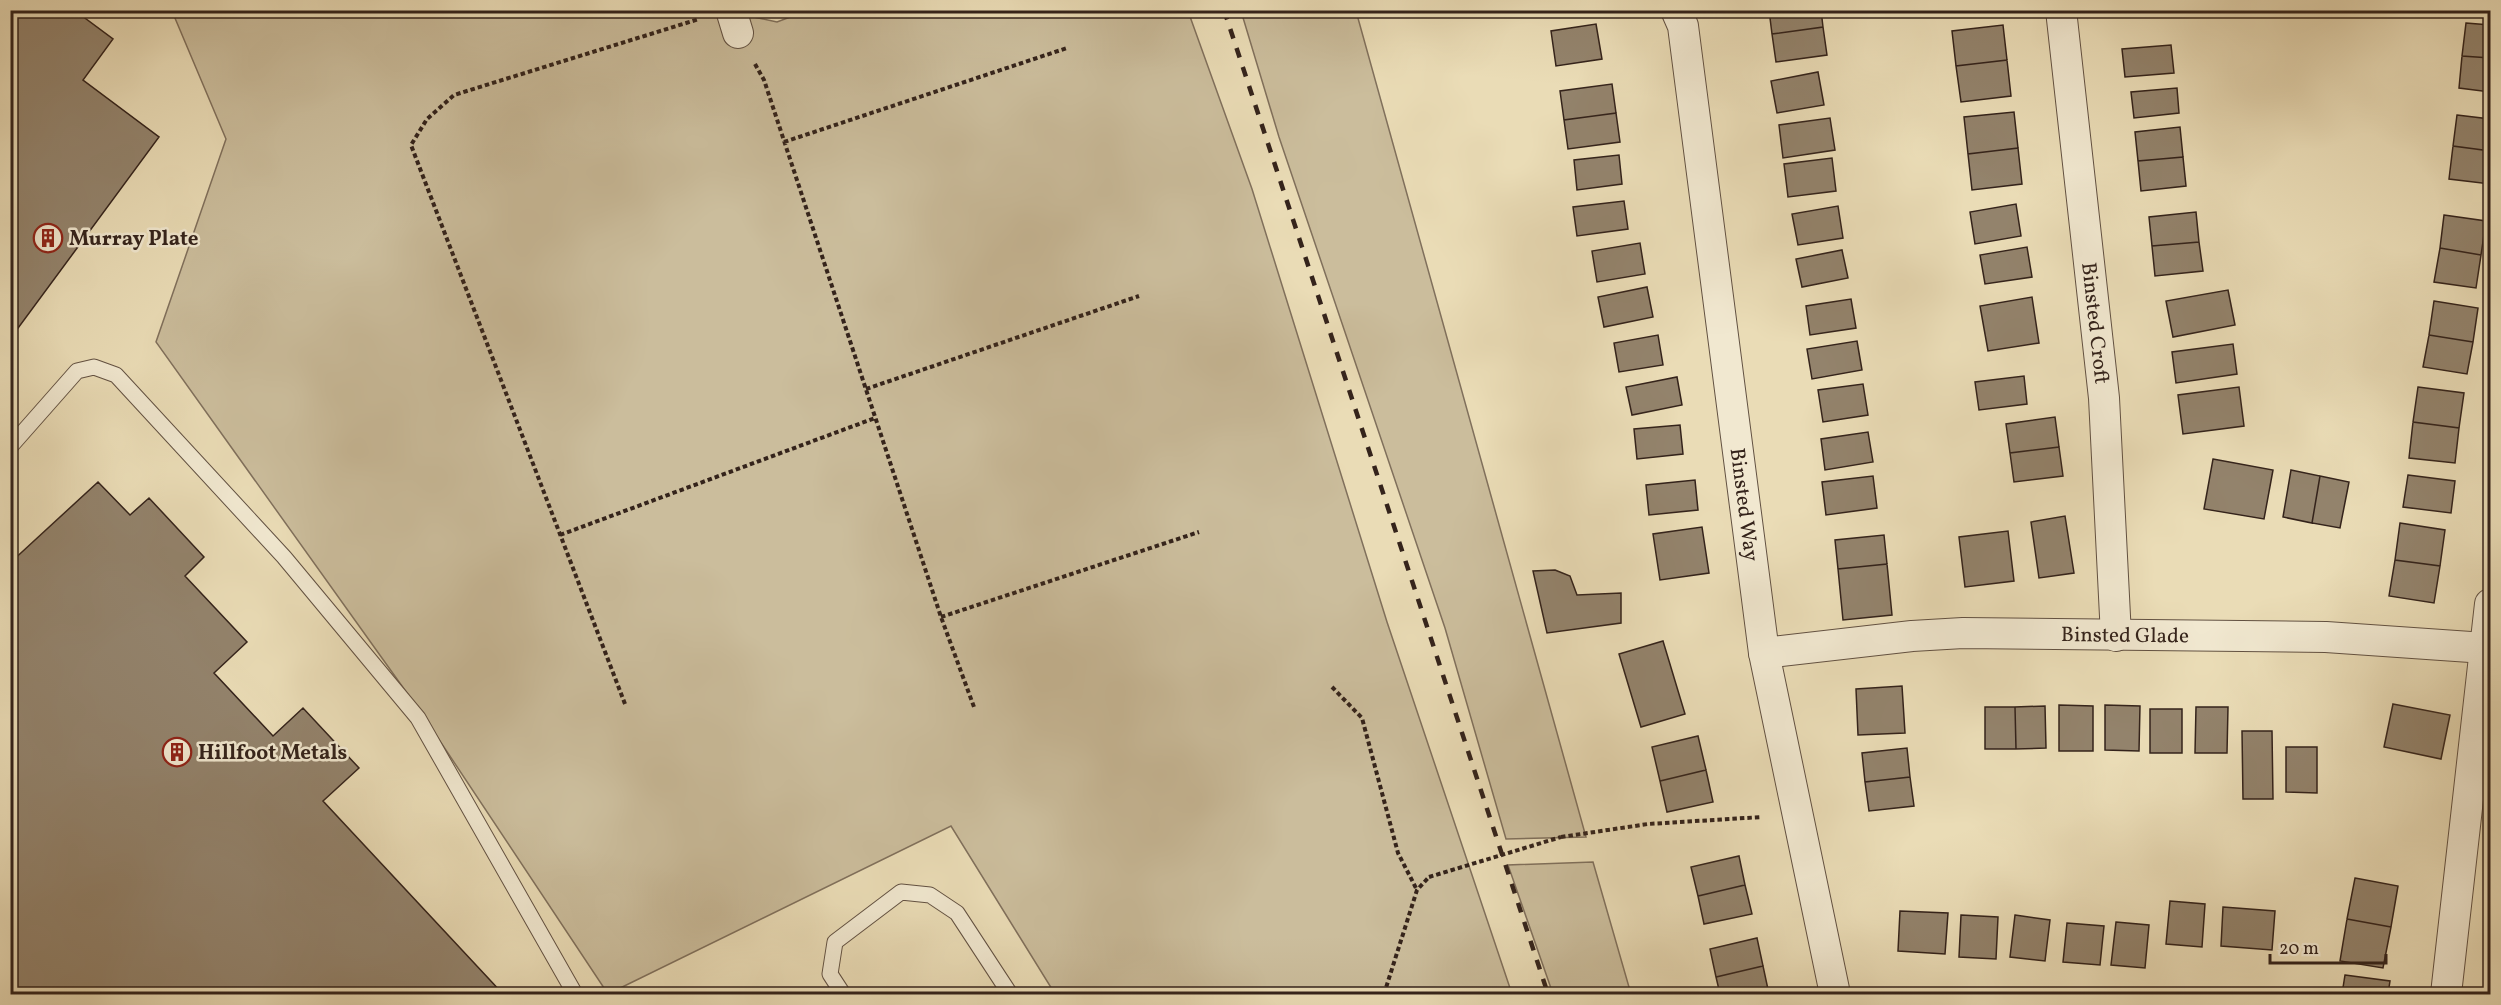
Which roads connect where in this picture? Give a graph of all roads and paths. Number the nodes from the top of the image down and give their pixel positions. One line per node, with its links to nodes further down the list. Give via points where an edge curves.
1 (1676, 10): 17 (street, Binsted Way, via 1683,26)
2 (2061, 10): 15 (street, Binsted Croft, via 2104,398)
3 (702, 18): 12 (path, via 454,95 427,119 411,145)
4 (734, 22): 6 (path, via 764,80)
5 (1067, 48): 6 (path)
6 (784, 142): 8 (path)
7 (1139, 296): 8 (path)
8 (866, 389): 9 (path)
9 (875, 418): 12 (path); 14 (path)
10 (10, 447): 23 (lane, via 77,371 94,367 116,375 284,557 418,718)
11 (1198, 532): 14 (path)
12 (560, 536): 19 (path)
13 (2490, 604): 16 (street)
14 (940, 617): 20 (path)
15 (2116, 636): 16 (street, Binsted Glade, via 2326,637); 17 (street, Binsted Glade, via 1953,634)
16 (2485, 648): 28 (street)
17 (1764, 653): 21 (street, Binsted Way)
18 (1332, 687): 22 (path, via 1362,718 1398,853)
19 (625, 704)
20 (974, 707)
21 (1796, 815): 22 (path, bridge, via 1648,824 1561,837 1429,877); 27 (street, Binsted Way)
22 (1417, 890): 26 (path)
23 (575, 994)
24 (843, 994): 25 (lane, via 830,974 835,942 901,892 930,895 957,913)
25 (1010, 994)
26 (1384, 994)
27 (1835, 994)
28 (2446, 994)

